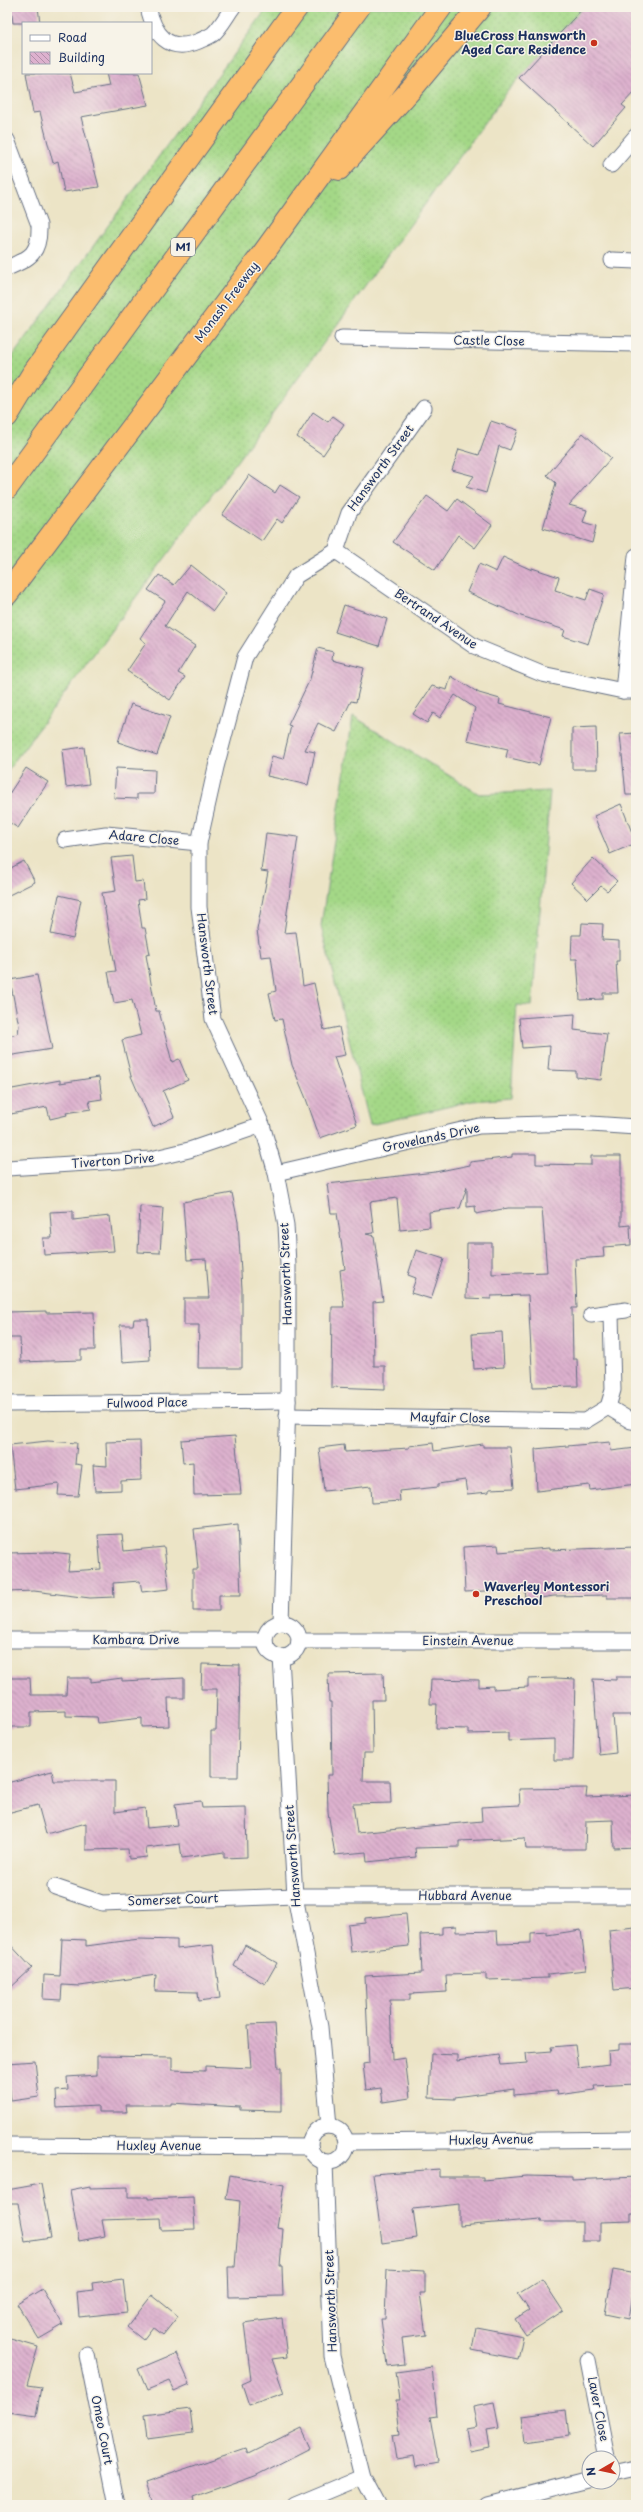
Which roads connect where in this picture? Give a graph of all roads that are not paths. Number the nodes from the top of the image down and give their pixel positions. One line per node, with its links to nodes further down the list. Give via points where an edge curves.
1 (148, 7): 7 (street)
2 (233, 7): 8 (street, via 212,34 192,43 176,44 164,40)
3 (297, 7): 19 (highway, via 32,375)
4 (359, 7): 20 (highway, M1)
5 (441, 7): 12 (highway, Monash Freeway)
6 (480, 7): 12 (highway, via 414,86)
7 (151, 22)
8 (152, 26)
9 (636, 136): 11 (street)
10 (7, 140): 15 (street, via 39,225 40,238 36,250 26,260)
11 (611, 165)
12 (265, 251): 23 (highway, Monash Freeway)
13 (612, 260): 14 (street)
14 (636, 261)
15 (7, 268)
16 (342, 338): 17 (street, Castle Close)
17 (636, 344)
18 (424, 408): 21 (street, Hansworth Street, via 349,513)
19 (7, 416)
20 (7, 488)
21 (336, 551): 24 (street, Bertrand Avenue, via 474,646 542,674); 26 (street, Hansworth Street, via 296,576 245,657)
22 (636, 556): 24 (street)
23 (7, 594)
24 (630, 691)
25 (65, 840): 26 (street, Adare Close, via 106,834)
26 (199, 843): 27 (street, Hansworth Street, via 199,907 213,1019)
27 (262, 1124): 29 (street, Tiverton Drive, via 189,1150 151,1159); 30 (street, Hansworth Street)
28 (636, 1127): 30 (street, Grovelands Drive, via 576,1123 479,1126)
29 (7, 1168)
30 (276, 1173): 34 (street, Hansworth Street, via 286,1225)
31 (590, 1315): 33 (street, via 618,1312 613,1390)
32 (7, 1404): 34 (street, Fulwood Place)
33 (608, 1407): 34 (street, Mayfair Close, via 585,1420); 35 (street)
34 (288, 1408): 36 (street, Hansworth Street)
35 (636, 1422)
36 (281, 1623): 38 (street, via 270,1629); 39 (street, via 292,1626)
37 (7, 1640): 38 (street, Kambara Drive)
38 (265, 1640): 41 (street, via 271,1652)
39 (299, 1641): 40 (street, Einstein Avenue); 41 (street, via 295,1652)
40 (636, 1641)
41 (281, 1657): 43 (street, Hansworth Street)
42 (55, 1887): 43 (street, Somerset Court, via 102,1903)
43 (294, 1896): 44 (street, Hubbard Avenue); 45 (street, Hansworth Street, via 320,2027)
44 (636, 1896)
45 (329, 2126): 47 (street, via 341,2130); 49 (street, via 322,2126 313,2134)
46 (636, 2139): 47 (street, Huxley Avenue)
47 (347, 2142): 50 (street, via 338,2160)
48 (7, 2145): 49 (street, Huxley Avenue)
49 (310, 2147): 50 (street, via 316,2158)
50 (325, 2162): 56 (street, Hansworth Street, via 332,2356)
51 (87, 2355): 58 (street, Omeo Court)
52 (588, 2360): 53 (street, Laver Close)
53 (605, 2450)
54 (636, 2468): 55 (street)
55 (621, 2471)
56 (362, 2477): 59 (street); 60 (street, Hansworth Street)
57 (581, 2481): 61 (street)
58 (117, 2505)
59 (295, 2505)
60 (377, 2505)
61 (488, 2505)

